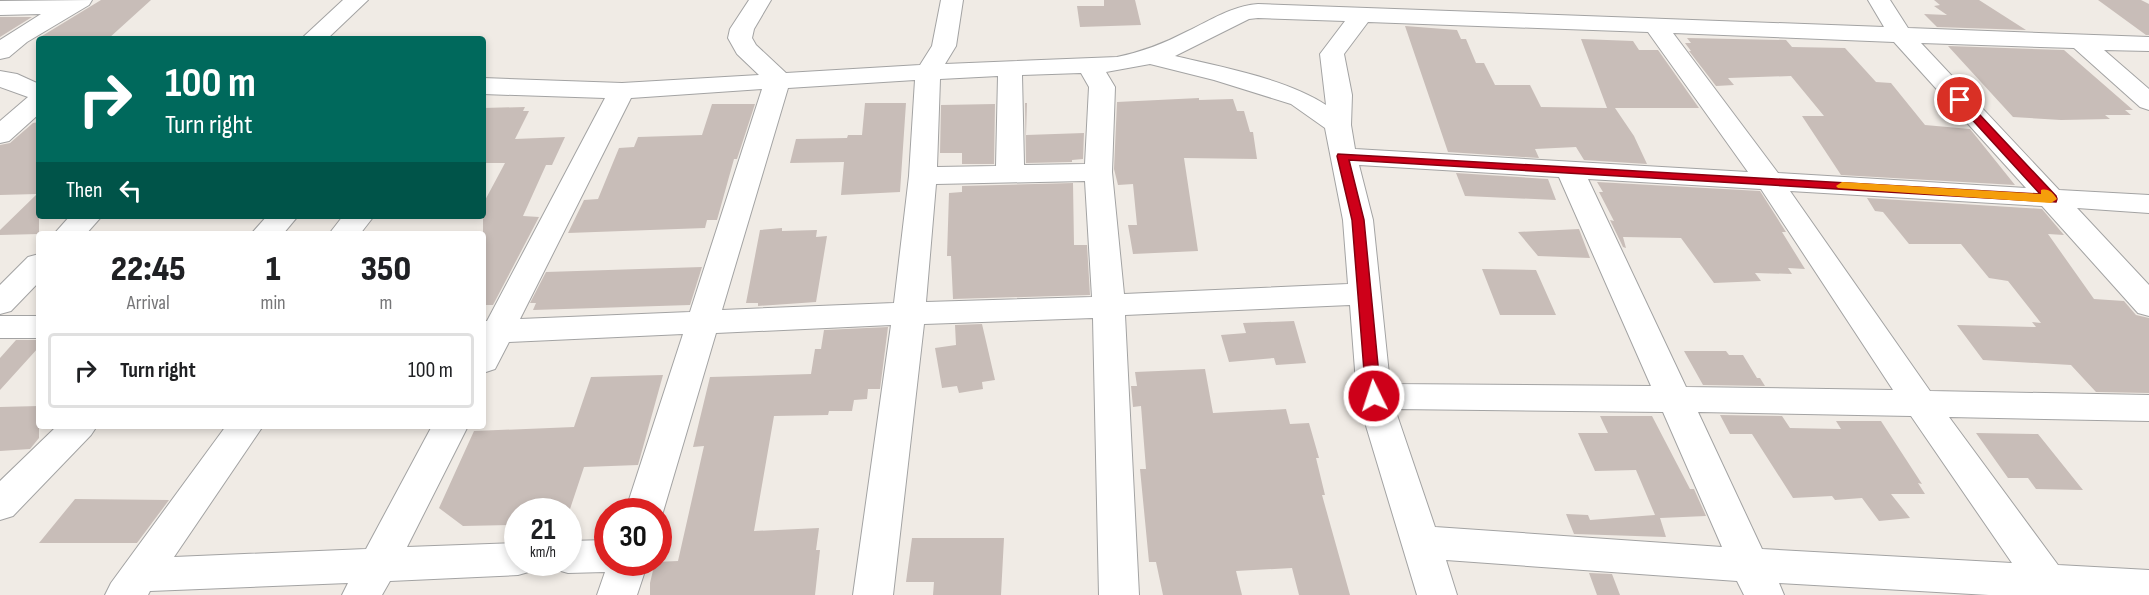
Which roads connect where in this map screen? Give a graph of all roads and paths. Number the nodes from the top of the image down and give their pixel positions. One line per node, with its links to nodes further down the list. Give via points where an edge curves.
1 (357, 0): 10 (street)
2 (760, 0): 19 (street, via 740,38)
3 (952, 0): 17 (street, via 944,46)
4 (1879, 0): 9 (street)
5 (74, 3): 6 (street); 13 (street)
6 (0, 8)
7 (1361, 16): 8 (street); 14 (street, via 1244,12); 25 (street, via 1332,54 1339,95)
8 (1654, 24): 9 (street); 32 (street)
9 (1900, 34): 11 (street); 33 (street)
10 (316, 36)
11 (2080, 41): 12 (street); 23 (street)
12 (2149, 44)
13 (0, 52)
14 (1151, 57): 15 (street); 25 (street, via 1300,99)
15 (1090, 66): 16 (street); 29 (street, via 1102,87)
16 (1010, 68): 17 (street); 30 (street)
17 (928, 72): 19 (street); 31 (street)
18 (0, 79): 22 (street)
19 (777, 80): 21 (street); 47 (street)
20 (486, 86): 21 (street)
21 (622, 91): 50 (street)
22 (36, 92)
23 (2149, 102)
24 (36, 104): 26 (street)
25 (1338, 125): 27 (street)
26 (0, 135)
27 (1342, 156): 28 (street); 42 (street, via 1358,220)
28 (1569, 169): 32 (street); 53 (street)
29 (1098, 172): 30 (street); 45 (street)
30 (1010, 174): 31 (street)
31 (923, 176): 46 (street)
32 (1768, 181): 33 (street); 54 (street)
33 (2051, 199): 34 (street); 44 (street)
34 (2149, 204)
35 (84, 219): 38 (street)
36 (280, 219): 39 (street)
37 (356, 219): 40 (street)
38 (72, 231)
39 (269, 231)
40 (346, 231)
41 (36, 267): 43 (street)
42 (1366, 294): 45 (street); 52 (street)
43 (0, 303)
44 (2149, 305)
45 (1109, 306): 46 (street); 71 (street)
46 (909, 313): 47 (street); 70 (street)
47 (703, 322): 50 (street); 59 (street)
48 (0, 327): 49 (street)
49 (36, 327)
50 (491, 332): 51 (street)
51 (486, 350)
52 (1374, 396): 53 (street); 61 (street)
53 (1676, 399): 54 (street); 65 (street)
54 (1920, 403): 55 (street); 68 (street)
55 (2149, 408)
56 (76, 429): 60 (street)
57 (243, 429): 66 (street)
58 (448, 429): 64 (street)
59 (648, 498)
60 (0, 505)
61 (1420, 542): 65 (street); 72 (street)
62 (504, 561): 64 (street)
63 (623, 576): 69 (street)
64 (371, 579): 66 (street)
65 (1757, 580): 68 (street)
66 (132, 585)
67 (2149, 587): 68 (street)
68 (2052, 588)
69 (617, 595)
70 (873, 595)
71 (1119, 595)
72 (1437, 595)

